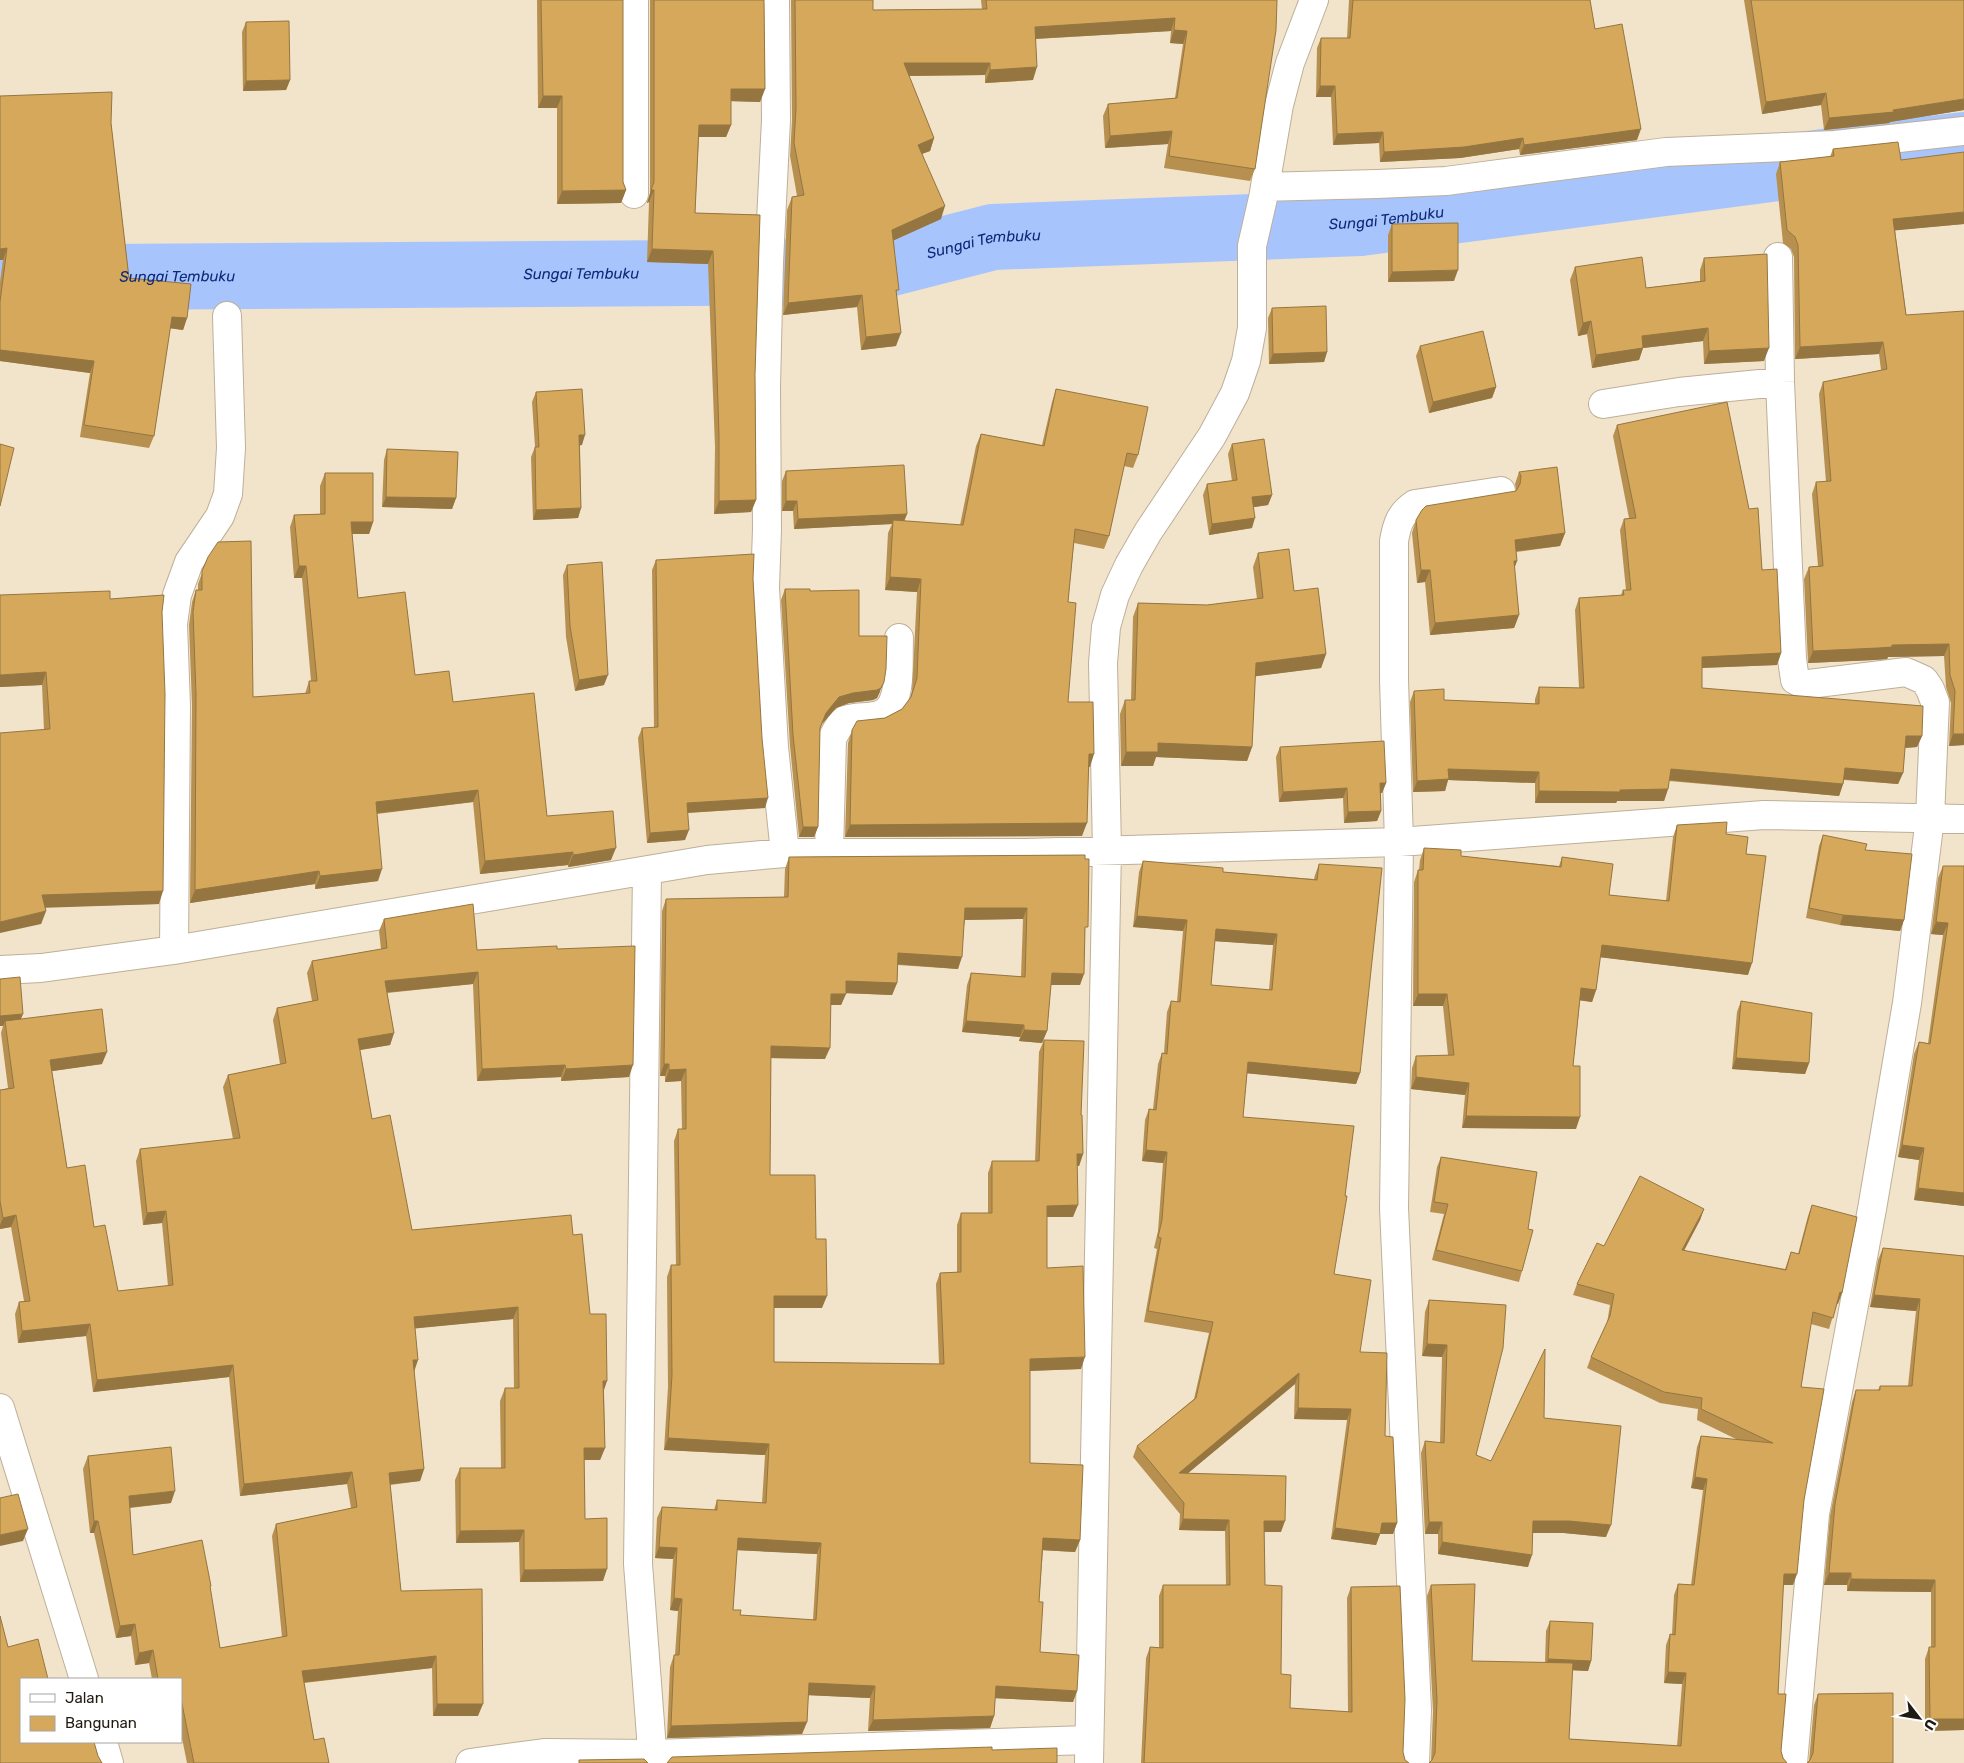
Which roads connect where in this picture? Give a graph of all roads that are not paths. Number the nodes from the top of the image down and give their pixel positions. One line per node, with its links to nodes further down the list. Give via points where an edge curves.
1 (634, 0): 6 (street)
2 (775, 0): 17 (street, via 776,120 768,296 765,588 774,747)
3 (1314, 0): 5 (street, via 1290,63 1279,105)
4 (1964, 131): 5 (street, via 1836,145 1666,152 1446,180)
5 (1264, 193): 16 (street, via 1252,246 1252,328 1235,393 1212,436 1129,565 1115,595 1106,627 1103,663)
6 (634, 194)
7 (1778, 257): 9 (street)
8 (227, 316): 20 (street, via 228,494 220,516 190,562 177,595 173,624 176,706)
9 (1780, 382): 10 (street, via 1679,392); 13 (street, via 1795,680 1809,684 1906,672 1924,680 1935,702)
10 (1603, 404)
11 (1501, 491): 15 (street, via 1415,504 1405,510 1397,522 1394,541 1394,680)
12 (899, 638): 18 (street, via 896,693 891,707 884,713 845,720 832,739)
13 (1930, 818): 14 (street); 15 (street, via 1764,816); 31 (street, via 1900,1042 1815,1514)
14 (1964, 819)
15 (1399, 842): 16 (street); 30 (street, via 1394,1208 1417,1710)
16 (1107, 849): 18 (street, via 1025,853); 26 (street)
17 (785, 853): 18 (street); 19 (street, via 707,860)
18 (829, 853)
19 (646, 871): 20 (street); 27 (street, via 638,1564)
20 (174, 950): 21 (street, via 40,968)
21 (0, 970)
22 (0, 1408): 23 (street)
23 (10, 1472): 24 (street)
24 (84, 1678)
25 (103, 1743): 28 (street)
26 (1089, 1751): 27 (street)
27 (652, 1758): 29 (street, via 544,1754)
28 (109, 1763)
29 (470, 1763)
30 (1415, 1763)
31 (1793, 1763)

